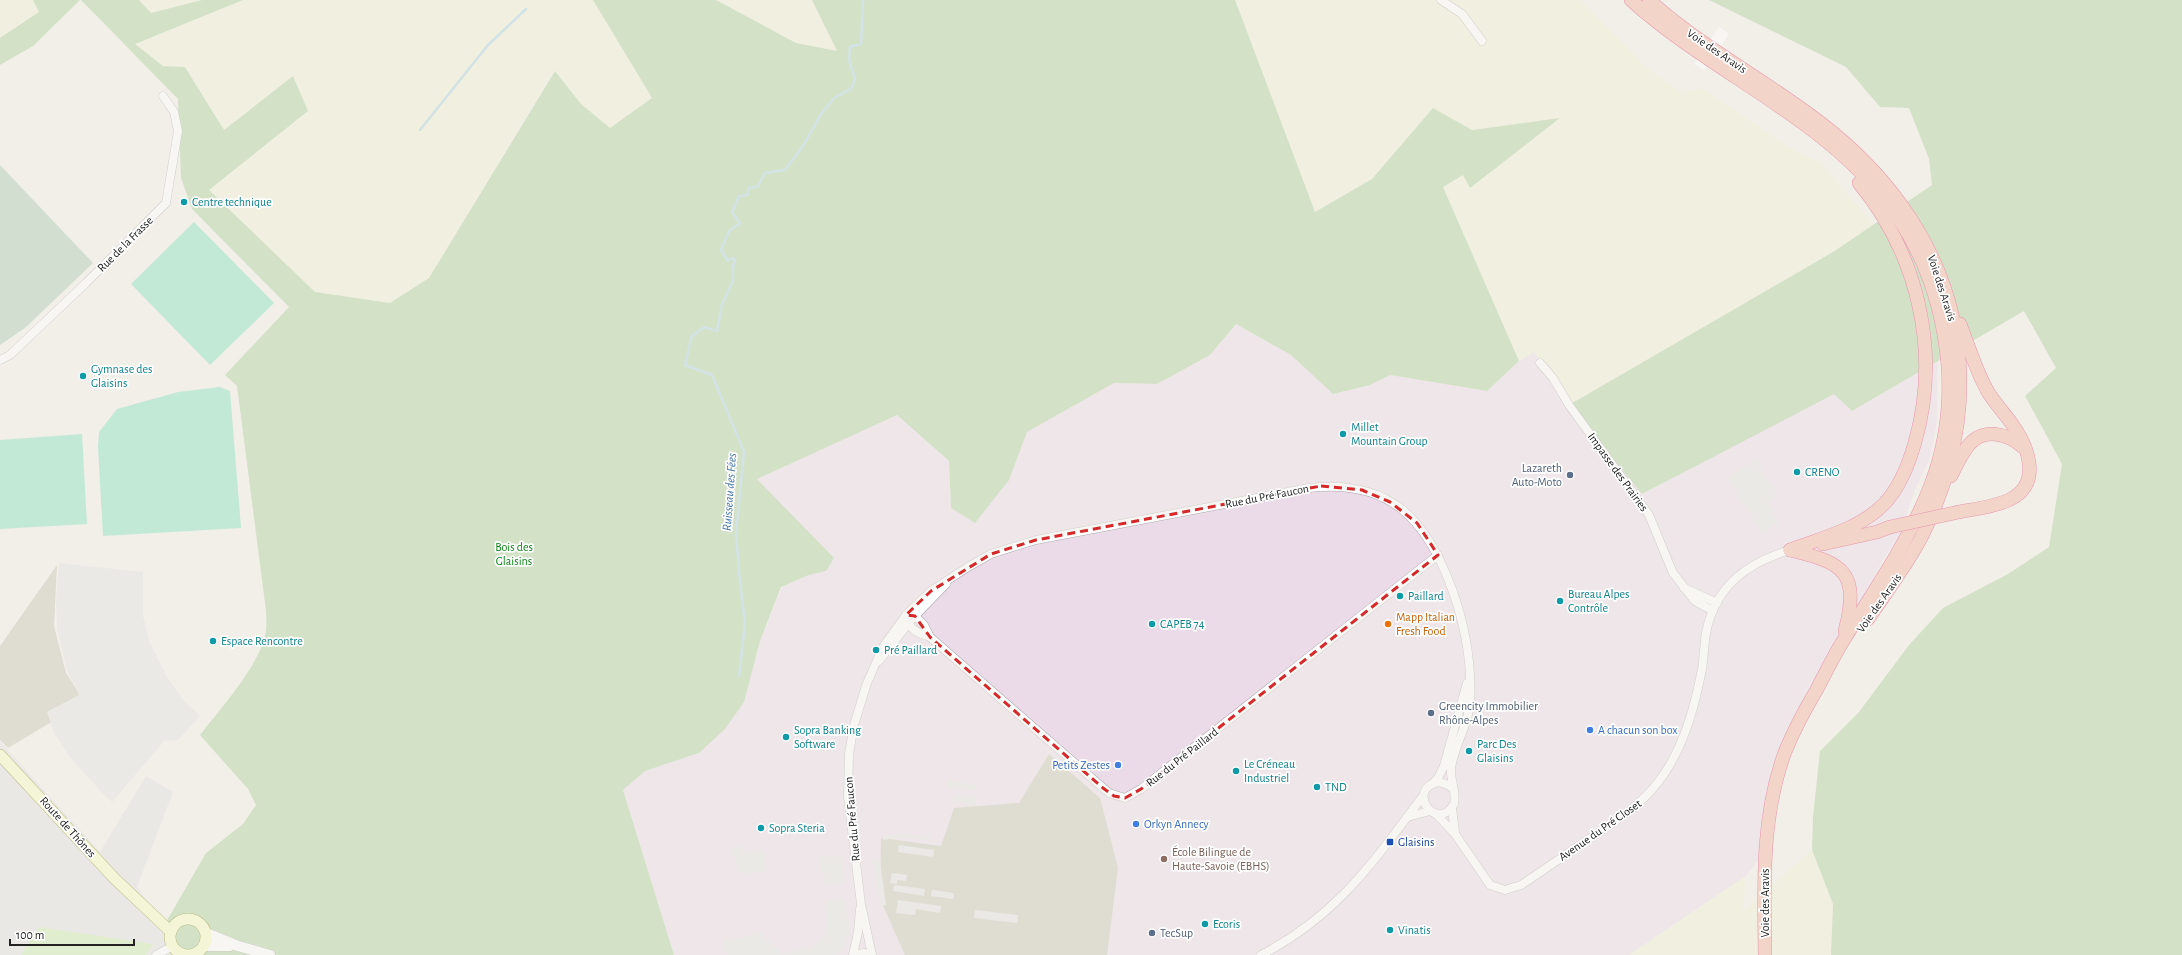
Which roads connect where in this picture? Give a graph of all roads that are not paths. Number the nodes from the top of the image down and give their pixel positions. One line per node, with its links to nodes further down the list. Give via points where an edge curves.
1 (1441, 0): 4 (street, via 1462,14)
2 (1631, 0): 6 (highway, Voie des Aravis, via 1693,50)
3 (1649, 0): 7 (highway, Voie des Aravis, via 1695,37 1798,106 1863,158 1914,221)
4 (1482, 41)
5 (163, 96): 8 (street, Rue de la Frasse, via 174,112 178,131 166,203 10,355)
6 (1816, 134): 12 (highway, via 1866,190 1892,232 1912,278 1924,329 1925,392 1913,450 1904,474 1889,497); 24 (highway, Voie des Aravis, via 1862,174 1882,196 1908,234 1936,299 1943,326 1948,369 1948,416 1929,492 1898,554)
7 (1944, 285): 10 (highway, via 1981,378 1994,401 2012,424); 11 (highway, Voie des Aravis, via 1952,312 1958,349 1957,420 1950,459)
8 (0, 360)
9 (1540, 363): 17 (street, Impasse des Prairies, via 1649,515 1668,564)
10 (2026, 451): 11 (highway, via 2015,440 2000,434 1984,435 1973,440 1961,457); 13 (highway, bridge, via 2030,470 2027,483 2018,494 2002,502)
11 (1930, 518): 27 (highway, Voie des Aravis, via 1910,558)
12 (1865, 519): 13 (highway); 14 (highway)
13 (1890, 527): 14 (highway)
14 (1790, 550): 18 (street, Avenue du Pré Closet, via 1764,559 1743,571); 24 (highway, via 1827,561 1837,567 1846,578 1852,600)
15 (1438, 555): 16 (street, Rue du Pré Faucon, via 1417,523 1390,502 1362,490 1321,486 1036,540 991,554); 23 (street, Rue du Pré Paillard, via 1141,790 1125,798 1109,793); 26 (street, Rue du Pré Faucon, via 1465,631)
16 (953, 577): 20 (street, Rue du Pré Faucon, via 931,591); 21 (street, Rue du Pré Faucon)
17 (1684, 588): 18 (street); 19 (street, Impasse des Prairies, via 1695,601)
18 (1717, 603): 19 (street, Avenue du Pré Closet)
19 (1713, 611): 35 (street, Avenue du Pré Closet, via 1706,632 1702,670 1683,739 1664,775 1635,807 1511,890 1490,885)
20 (906, 615): 21 (street); 22 (street); 25 (street, Rue du Pré Faucon, via 883,647)
21 (915, 616): 22 (street, Rue du Pré Faucon); 23 (street, Rue du Pré Paillard, via 924,625)
22 (908, 624): 23 (street, Rue du Pré Paillard, via 916,632); 25 (street, Rue du Pré Faucon)
23 (930, 637)
24 (1842, 642): 27 (highway, Voie des Aravis)
25 (875, 666): 37 (street, Rue du Pré Faucon, via 856,714 847,772)
26 (1469, 676): 29 (street, Rue du Pré Faucon, via 1444,766); 30 (street, Rue du Pré Faucon, via 1470,702 1451,767)
27 (1815, 692): 49 (highway, Voie des Aravis, via 1798,721 1784,755 1770,808 1764,879)
28 (0, 755): 36 (main road, Route de Thônes, via 114,878)
29 (1432, 784): 30 (street, via 1443,782); 31 (street)
30 (1452, 788): 32 (street, via 1455,798)
31 (1424, 796): 33 (street, via 1424,802); 34 (street)
32 (1452, 808): 33 (street, via 1444,813); 35 (street, Avenue du Pré Closet)
33 (1432, 812): 34 (street); 35 (street, Avenue du Pré Closet)
34 (1407, 817): 48 (street, via 1345,895 1301,930)
35 (1455, 834)
36 (136, 898): 38 (main road, Route de Thônes); 39 (main road, Route de Thônes)
37 (861, 904): 46 (street, Rue du Pré Faucon); 47 (street, Rue du Pré Faucon)
38 (178, 922): 39 (main road); 40 (main road, via 184,919 193,920 201,924)
39 (171, 932): 42 (main road)
40 (206, 933): 41 (street); 43 (main road)
41 (238, 946): 43 (street); 45 (street)
42 (177, 951): 43 (main road, via 190,954); 44 (street)
43 (198, 951)
44 (156, 955)
45 (270, 955)
46 (854, 955): 47 (street)
47 (870, 955)
48 (1261, 955)
49 (1766, 955)

